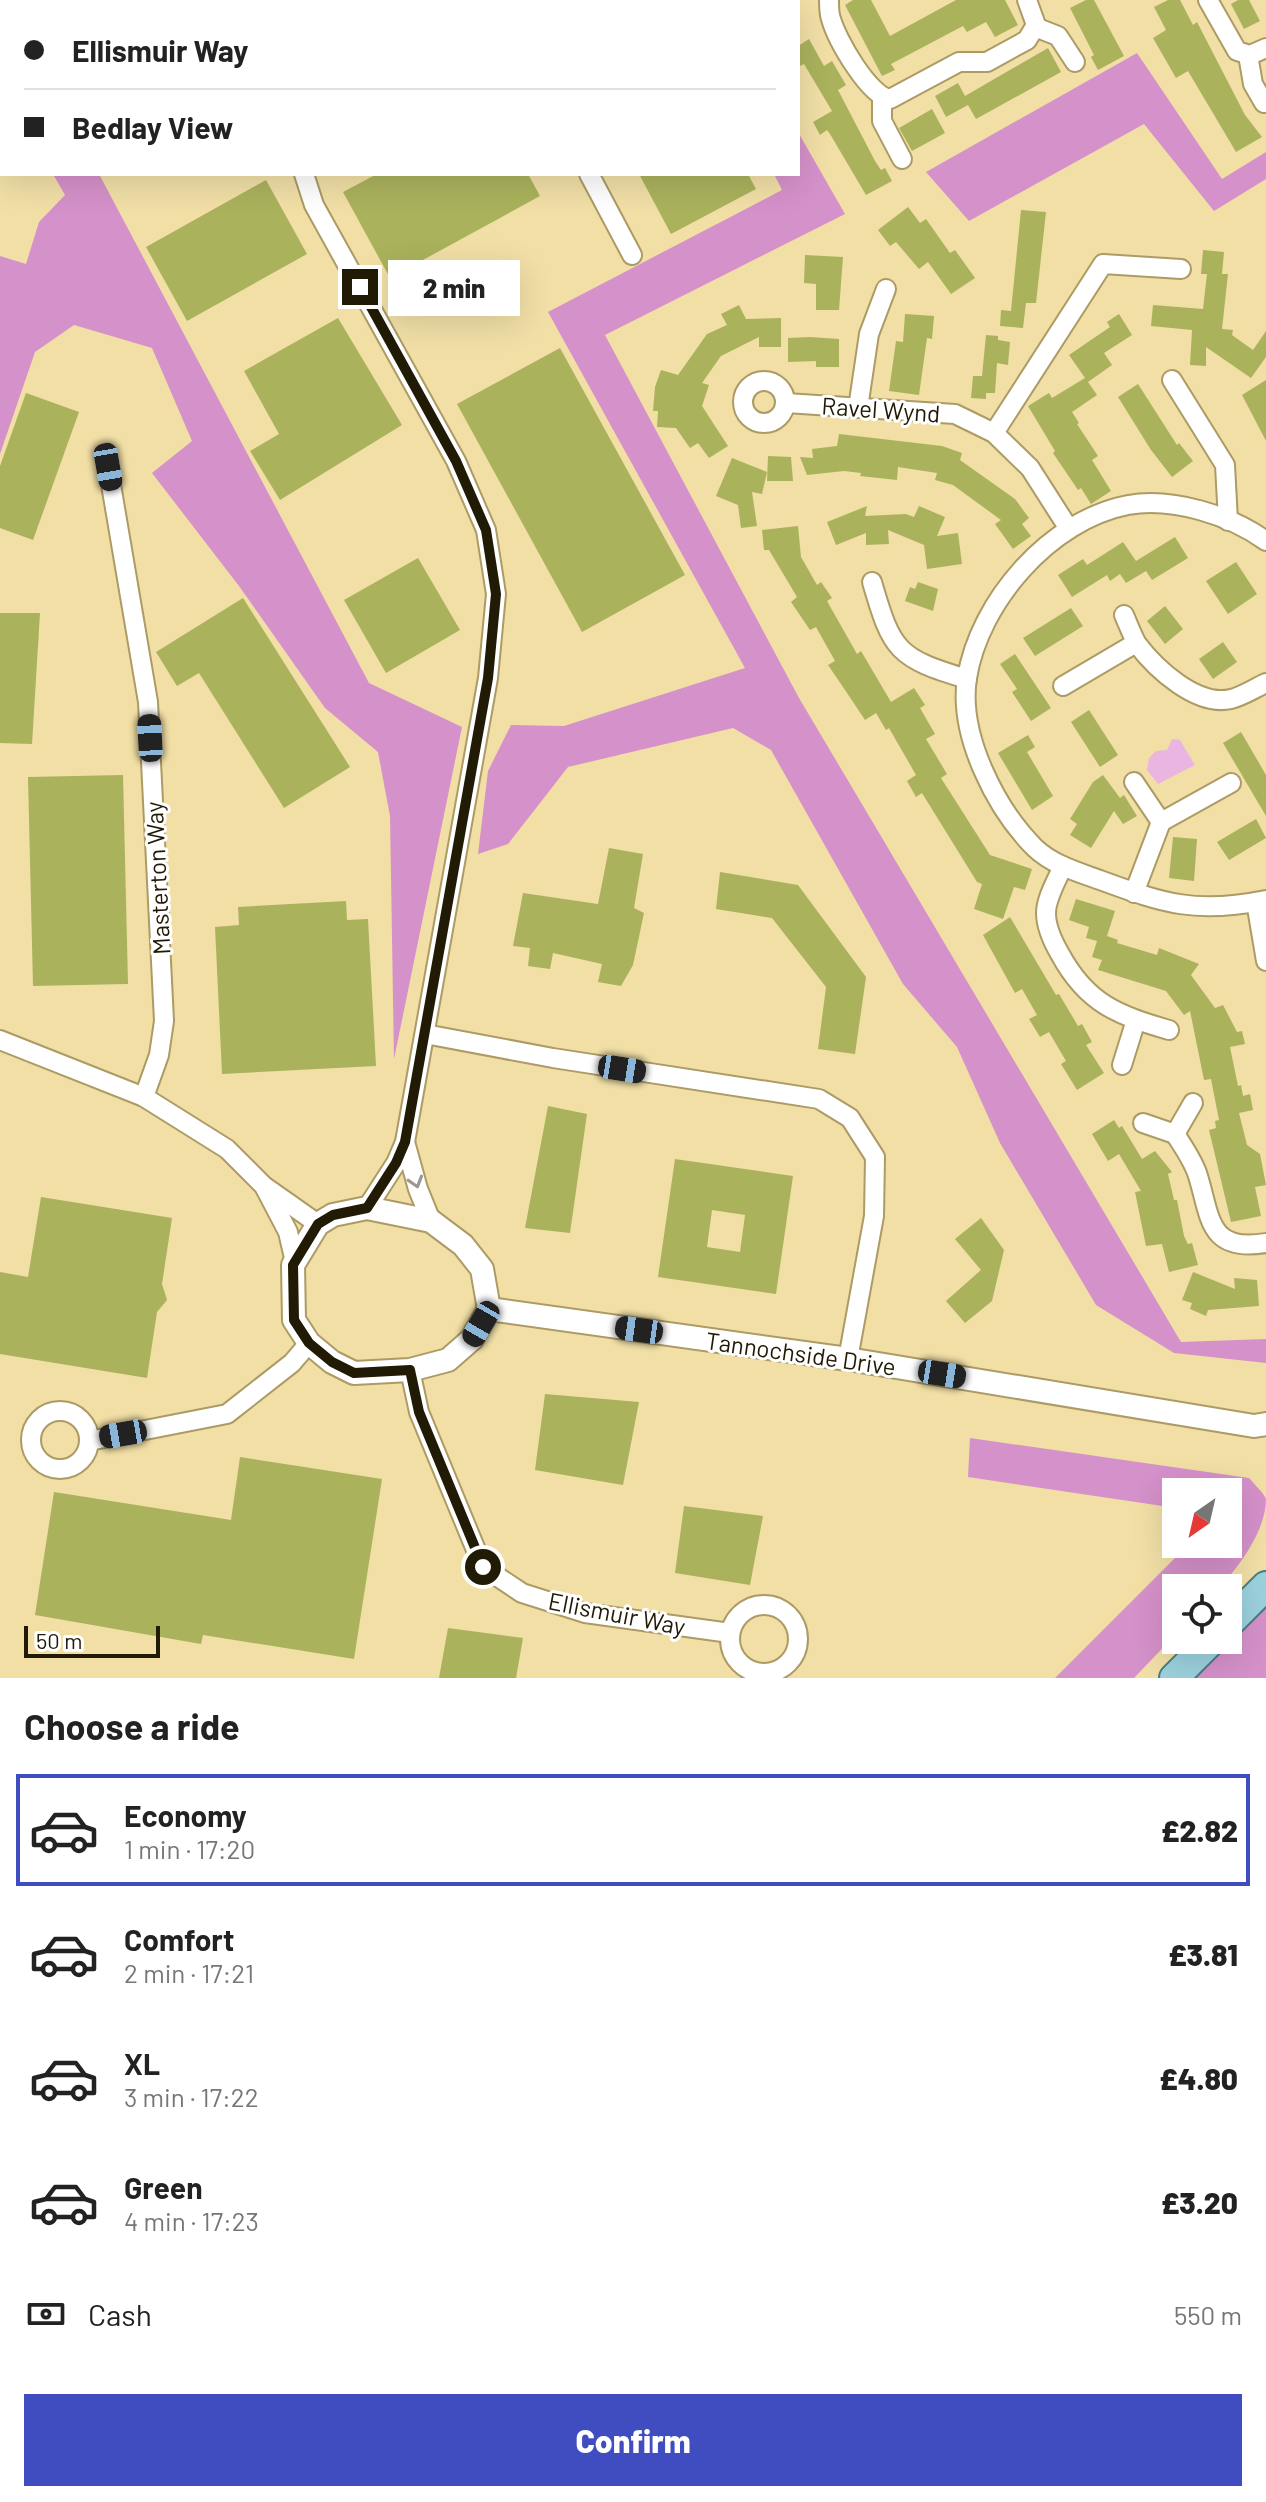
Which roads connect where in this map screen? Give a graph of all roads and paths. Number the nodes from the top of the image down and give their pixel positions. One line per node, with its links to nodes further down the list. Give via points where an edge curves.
1 (829, 0): 8 (street, via 830,18 866,84)
2 (1027, 0): 4 (street)
3 (1208, 0): 6 (street, via 1232,46)
4 (1035, 27): 7 (street, via 1058,36); 8 (street, via 1027,40 987,62 959,62 899,95)
5 (1266, 48): 6 (street)
6 (1248, 55): 9 (street, via 1253,84)
7 (1075, 62)
8 (882, 98): 10 (street, via 882,121)
9 (1264, 103)
10 (902, 159)
11 (305, 176): 39 (street, via 314,205 456,461 486,530 496,594 488,678)
12 (590, 176): 13 (street)
13 (632, 255)
14 (1181, 269): 19 (street, via 1103,264)
15 (886, 289): 18 (street, via 869,334)
16 (1172, 380): 21 (street, via 1225,465)
17 (786, 403): 18 (street, Ravel Wynd)
18 (858, 408): 19 (street, Ravel Wynd, via 955,414)
19 (994, 433): 22 (street, Ravel Wynd, via 1030,468)
20 (108, 467): 42 (street, Masterton Way, via 148,708 164,1021)
21 (1228, 521): 22 (street, via 1152,503 1126,505); 23 (street)
22 (1069, 529): 27 (street, via 1020,571 991,608)
23 (1266, 541)
24 (872, 582): 27 (street, via 885,626 900,652 922,666)
25 (1124, 615): 26 (street)
26 (1136, 643): 28 (street, via 1165,673 1212,700 1232,699); 29 (street)
27 (967, 679): 33 (street, via 974,745 989,788 1037,849)
28 (1266, 683)
29 (1063, 686)
30 (1134, 782): 32 (street)
31 (1231, 783): 32 (street)
32 (1161, 822): 34 (street)
33 (1063, 866): 34 (street); 37 (street, via 1046,911 1049,932 1071,974 1092,998)
34 (1134, 893): 35 (street, via 1182,907)
35 (1261, 901): 36 (street)
36 (1266, 961)
37 (1136, 1020): 38 (street); 41 (street)
38 (1169, 1030)
39 (425, 1034): 46 (street); 55 (street, via 819,1099 850,1118 875,1157 874,1216)
40 (0, 1040): 42 (street)
41 (1122, 1065)
42 (144, 1097): 47 (street, via 227,1149)
43 (1193, 1103): 45 (street)
44 (1143, 1123): 45 (street)
45 (1175, 1134): 51 (street, via 1197,1174 1212,1226 1236,1245)
46 (405, 1142): 48 (street); 49 (street, one-way to 49)
47 (264, 1186): 50 (street); 52 (street, via 288,1232)
48 (367, 1208): 49 (street); 50 (street)
49 (431, 1221): 53 (street, via 463,1245 482,1269)
50 (318, 1224): 52 (street)
51 (1266, 1243)
52 (295, 1262): 54 (street, via 294,1320)
53 (489, 1309): 55 (street, Tannochside Drive); 56 (street, via 472,1339 448,1360)
54 (309, 1343): 56 (street, via 354,1373); 58 (street, via 227,1414)
55 (848, 1359): 57 (street, Tannochside Drive)
56 (410, 1370): 61 (street, Ellismuir Way, via 419,1412 483,1567 522,1593 585,1613)
57 (1262, 1428)
58 (89, 1441)
59 (1266, 1586): 60 (main road)
60 (1242, 1610)
61 (730, 1633)
62 (1198, 1654): 63 (main road)
63 (1174, 1678)

